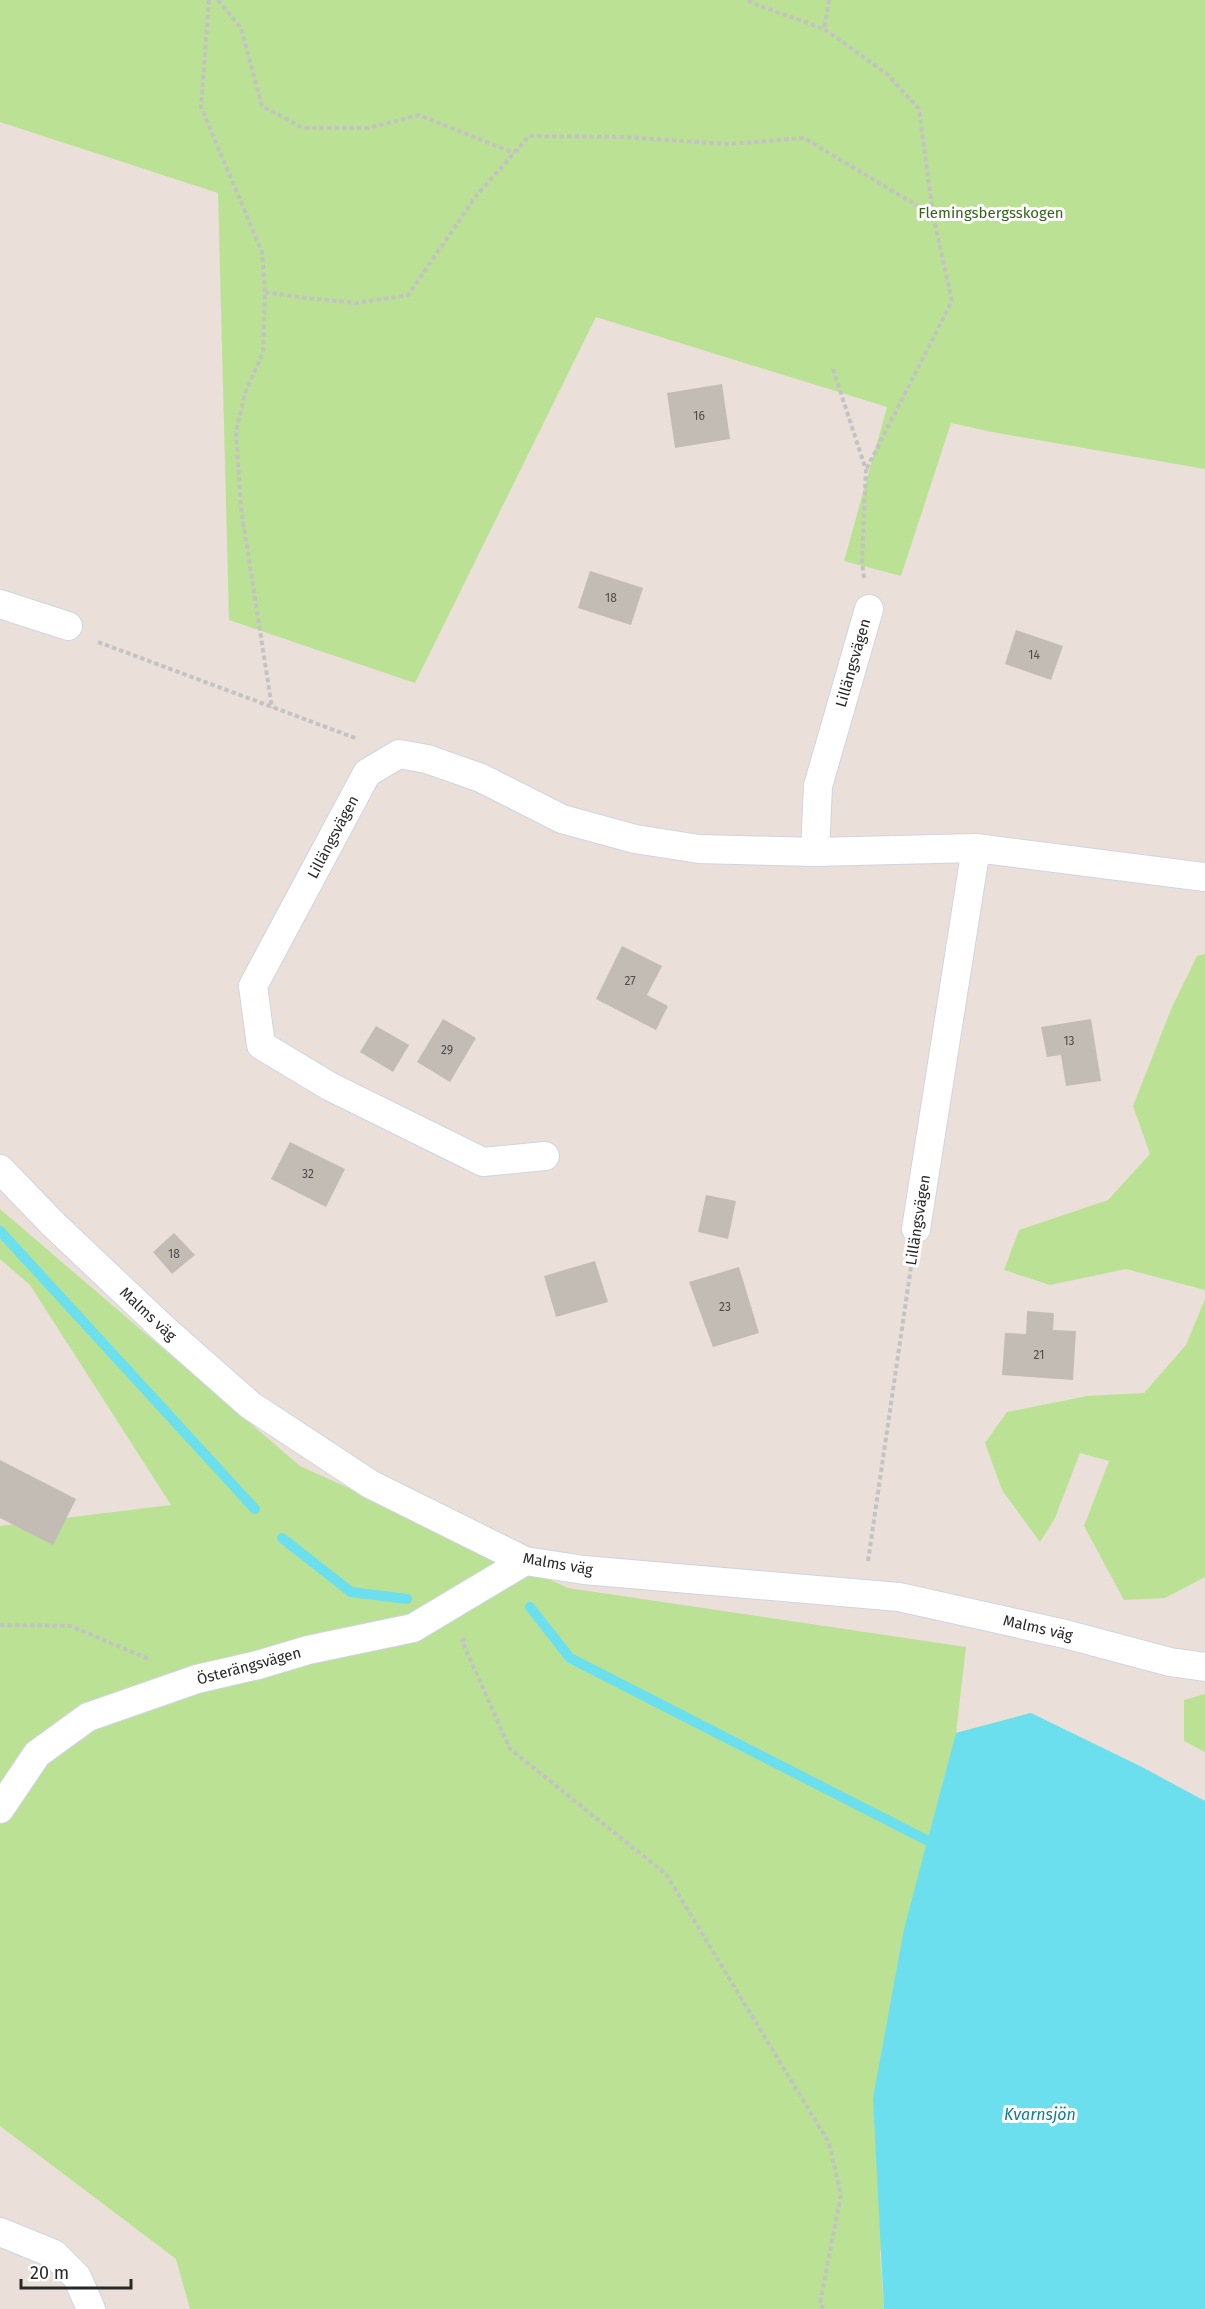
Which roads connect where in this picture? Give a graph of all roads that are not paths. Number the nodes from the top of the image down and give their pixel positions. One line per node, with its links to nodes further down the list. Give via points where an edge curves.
1 (0, 604): 3 (street)
2 (869, 609): 5 (street, Lillängsvägen, via 818,786)
3 (68, 626)
4 (976, 848): 5 (street); 6 (street); 9 (street, Lillängsvägen)
5 (815, 852): 7 (street, Lillängsvägen, via 699,849 635,839 562,819 481,778 427,759 399,754 367,773 253,986 261,1045 329,1086 483,1162)
6 (1205, 876)
7 (545, 1156)
8 (0, 1169): 10 (street, Malms väg, via 53,1224 250,1406 370,1484)
9 (916, 1229)
10 (525, 1561): 11 (street, Malms väg, via 584,1570 899,1597); 12 (street, Österängsvägen, via 413,1628 197,1679 88,1717 37,1754)
11 (1205, 1667)
12 (0, 1809)
13 (0, 2232): 14 (street, via 54,2254 77,2277)
14 (91, 2309)

